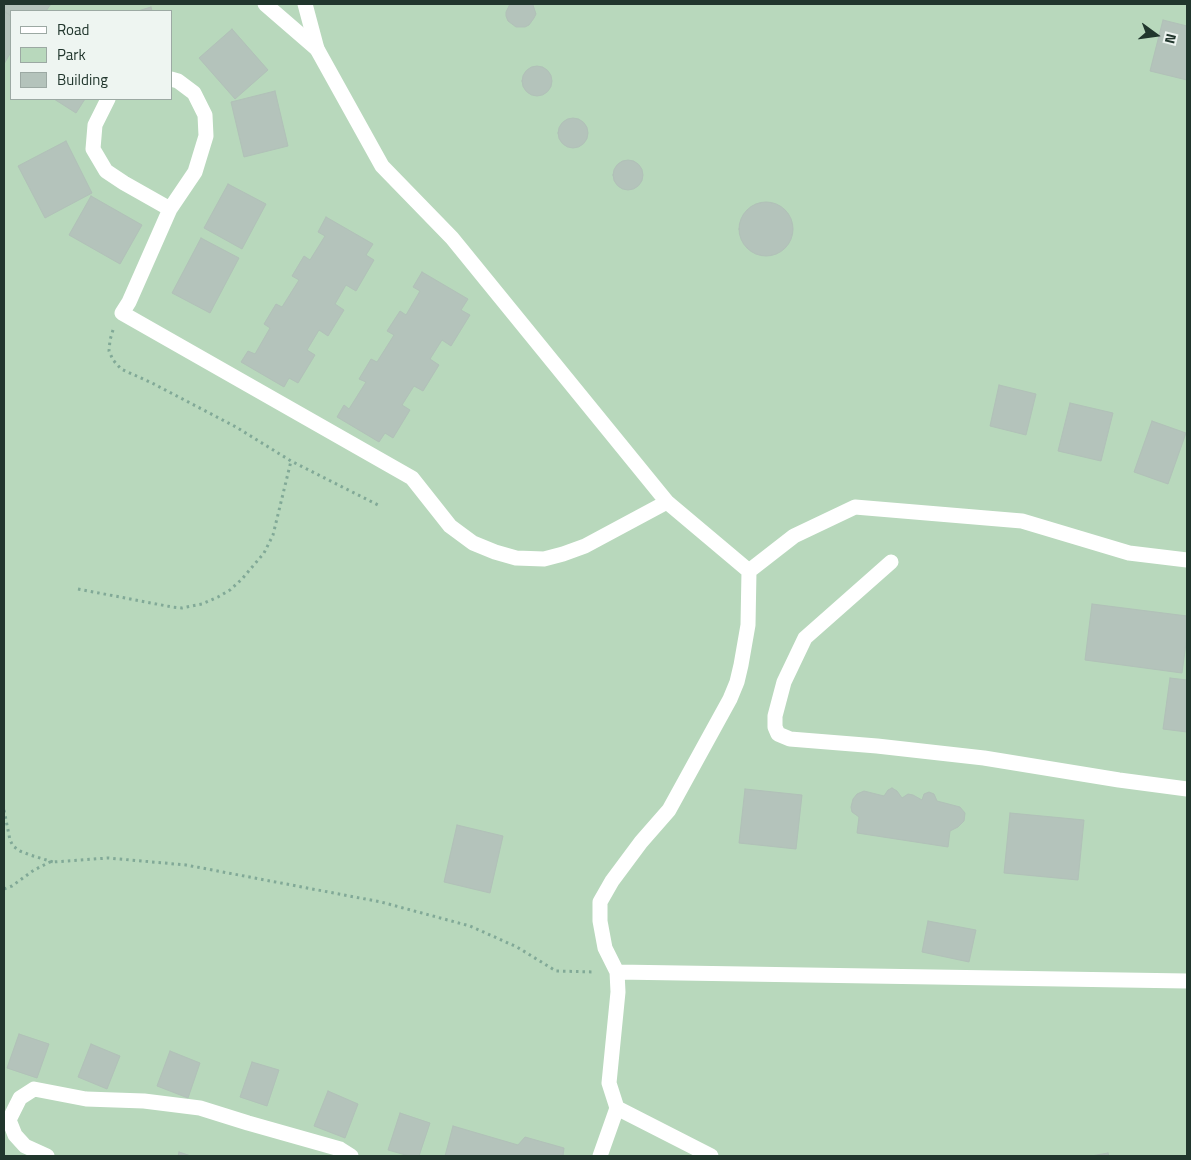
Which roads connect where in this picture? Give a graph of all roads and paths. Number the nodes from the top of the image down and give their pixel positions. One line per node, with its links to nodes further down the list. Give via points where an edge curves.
1 (265, 4): 3 (street)
2 (305, 4): 3 (street)
3 (317, 49): 9 (street, via 382,166 452,238)
4 (172, 79): 6 (street, via 194,93 205,115 206,136 196,172)
5 (108, 100): 6 (street, via 95,125 93,149 106,171)
6 (170, 209): 7 (street)
7 (122, 313): 8 (path, via 113,329 109,351 121,369 236,427); 9 (street, via 412,478 450,526 473,543 495,552 516,558 544,559 563,554 585,546)
8 (291, 461): 10 (path); 14 (path, via 273,535 264,553 230,590 202,604 182,608)
9 (667, 502): 13 (street)
10 (380, 506)
11 (1187, 560): 13 (street, via 1129,553 1022,521 855,508 794,536)
12 (891, 562): 15 (street, via 805,638 784,682 775,716 778,734 790,740 984,758)
13 (749, 571): 19 (street, via 748,624 737,682 730,699 669,810 641,842 600,902 605,948)
14 (78, 589)
15 (1187, 788)
16 (4, 810): 17 (path, via 13,846)
17 (54, 862): 18 (path); 19 (path, via 108,858 186,865 380,902 470,926 517,947 556,972)
18 (4, 889)
19 (617, 972): 20 (street); 21 (street, via 609,1083)
20 (1187, 980)
21 (617, 1108): 24 (street); 25 (street)
22 (342, 1154): 23 (street, via 200,1108 144,1101 86,1099 34,1088 20,1098 9,1120 15,1135 25,1146)
23 (47, 1156)
24 (600, 1156)
25 (711, 1156)

